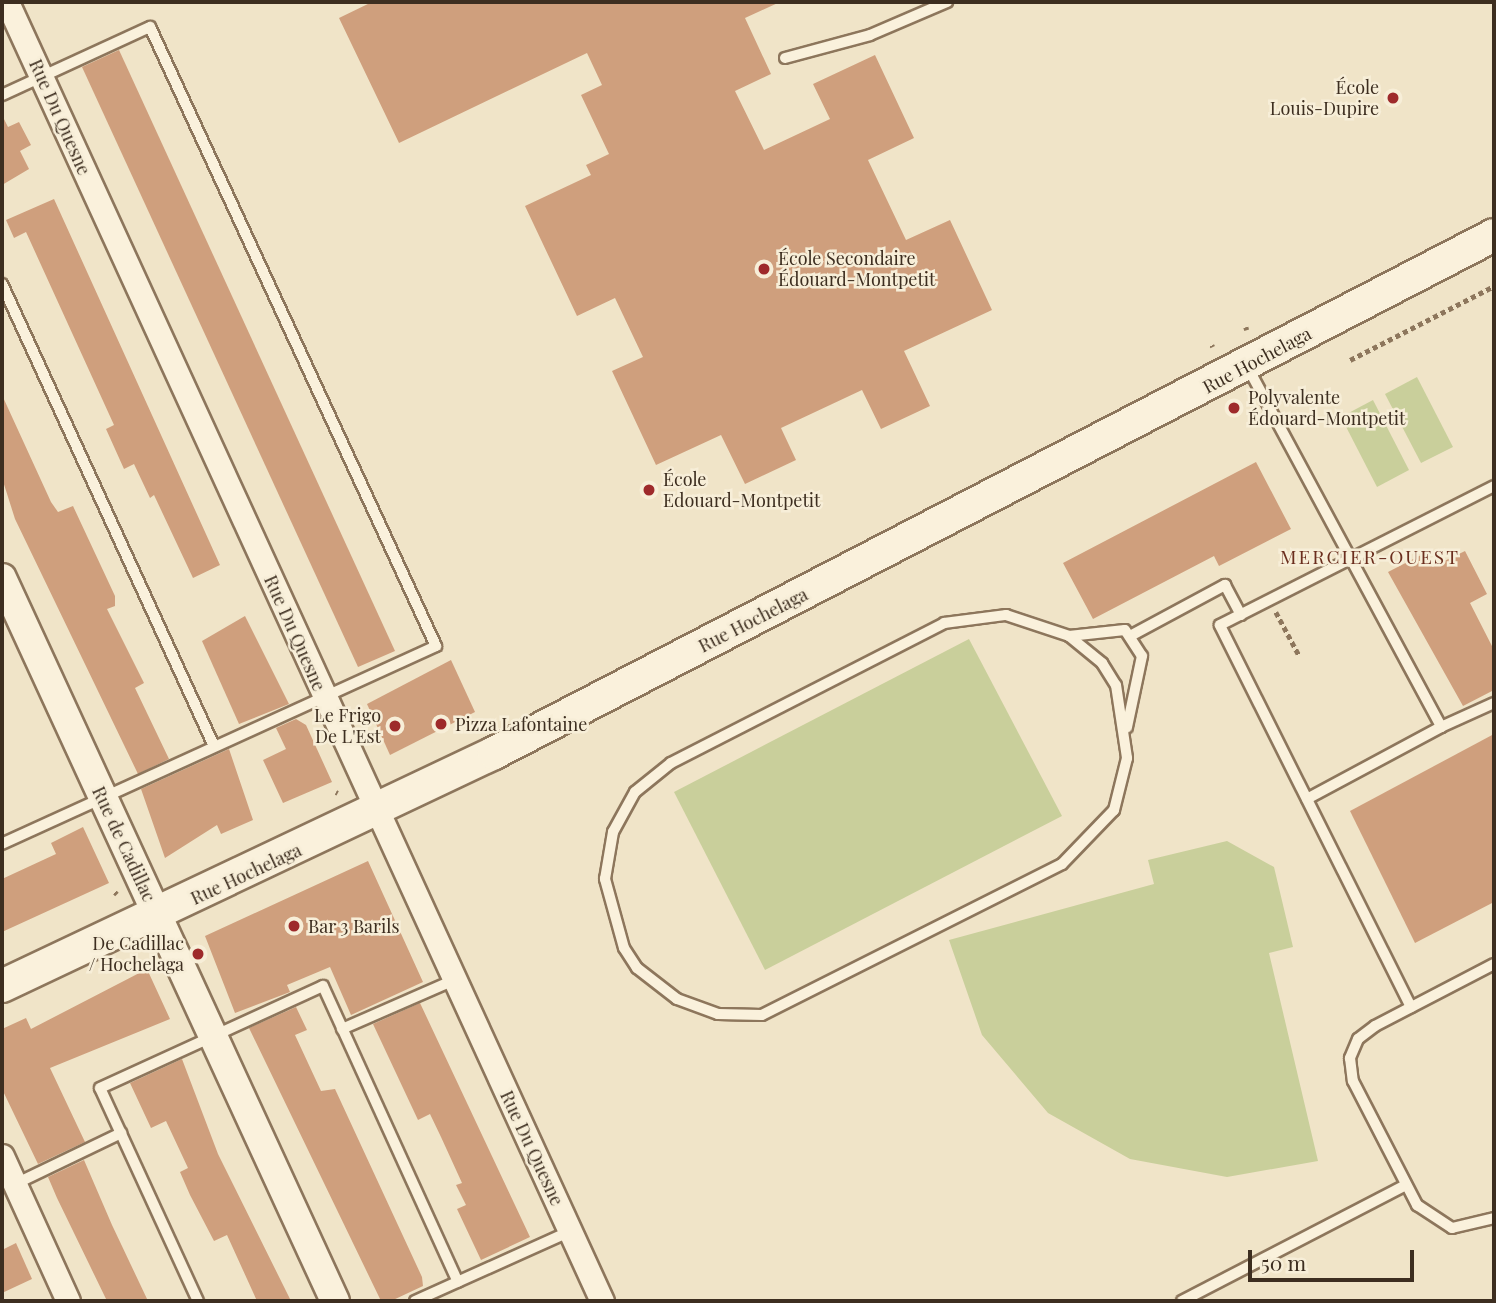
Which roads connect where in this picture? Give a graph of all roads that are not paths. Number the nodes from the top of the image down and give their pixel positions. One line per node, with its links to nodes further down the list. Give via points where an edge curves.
1 (7, 2): 4 (street, Rue Du Quesne)
2 (947, 2): 3 (lane, via 870,35)
3 (785, 58)
4 (41, 76): 5 (lane); 15 (street, Rue Du Quesne); 15 (lane, via 150,27 436,646)
5 (2, 94)
6 (1494, 235): 8 (main road, Rue Hochelaga)
7 (2, 284): 19 (lane)
8 (1247, 366): 10 (lane); 22 (main road, Rue Hochelaga)
9 (1494, 486): 10 (lane)
10 (1351, 560): 12 (lane); 18 (lane)
11 (2, 578): 20 (street, Rue de Cadillac)
12 (1241, 615): 13 (lane, via 1225,585); 21 (lane, via 1220,625)
13 (1132, 635): 14 (lane, via 1125,630); 17 (lane, via 1142,656)
14 (1069, 636): 17 (lane, via 1102,663); 17 (lane, via 1006,615 944,623 671,763 635,792 613,832 607,903 624,948 656,986 698,1008 742,1016 787,1006 1082,849 1114,810 1127,758)
15 (323, 695): 19 (lane); 22 (street, Rue Du Quesne)
16 (1494, 703): 18 (lane)
17 (1127, 727)
18 (1441, 727): 21 (lane)
19 (214, 746): 20 (lane)
20 (103, 797): 23 (lane); 24 (street, Rue de Cadillac)
21 (1307, 799): 28 (lane)
22 (377, 812): 24 (main road, Rue Hochelaga); 26 (street, Rue Du Quesne)
23 (2, 844)
24 (157, 915): 27 (main road, Rue Hochelaga); 30 (street, Rue de Cadillac)
25 (1494, 964): 28 (lane)
26 (454, 980): 29 (lane); 36 (street, Rue Du Quesne)
27 (2, 986)
28 (1411, 1007): 33 (lane, via 1358,1039 1350,1058 1353,1081)
29 (342, 1029): 30 (lane, via 323,986); 37 (lane)
30 (212, 1035): 31 (lane, via 100,1088); 40 (street, Rue de Cadillac)
31 (121, 1133): 34 (lane); 39 (lane)
32 (2, 1156): 34 (street)
33 (1406, 1185): 35 (lane, via 1432,1220 1452,1228); 43 (lane)
34 (11, 1189): 38 (street)
35 (1494, 1217)
36 (571, 1231): 37 (lane); 42 (street, Rue Du Quesne)
37 (458, 1282): 41 (lane)
38 (68, 1301)
39 (198, 1301)
40 (335, 1301)
41 (415, 1301)
42 (602, 1301)
43 (1182, 1301)

